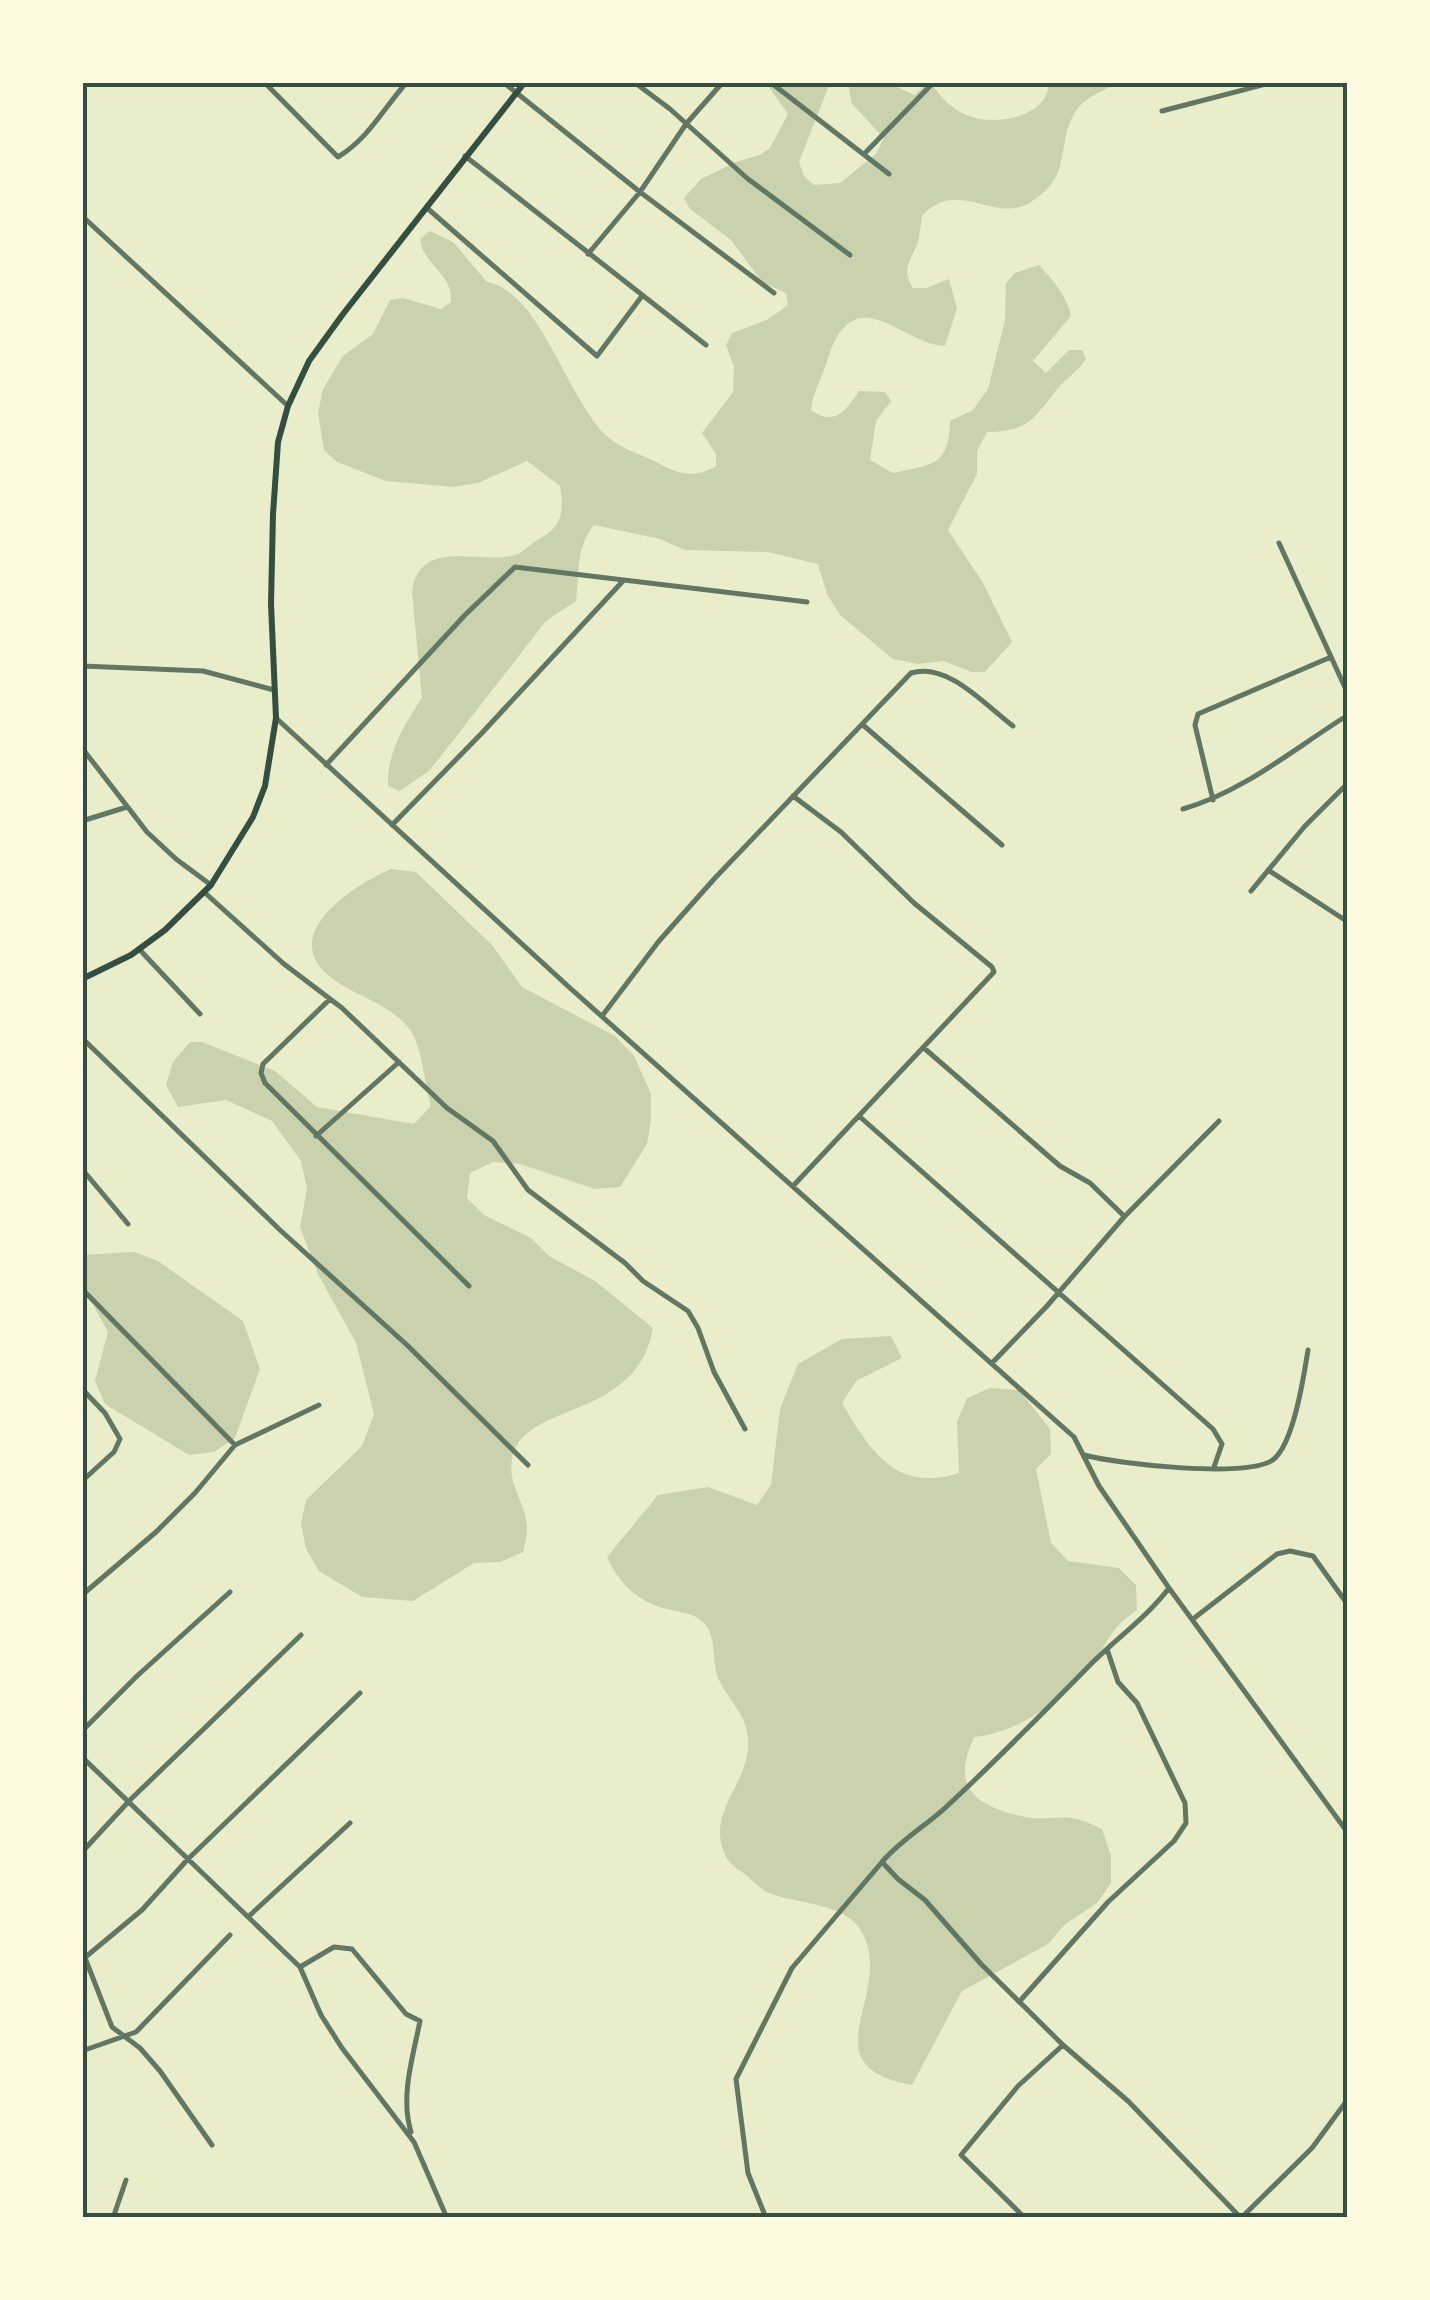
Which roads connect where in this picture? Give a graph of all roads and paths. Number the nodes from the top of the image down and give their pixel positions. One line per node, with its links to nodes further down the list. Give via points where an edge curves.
1 (264, 82): 2 (street, via 338,158 373,128)
2 (407, 82)
3 (503, 82): 10 (street)
4 (525, 82): 10 (main road)
5 (634, 82): 12 (street)
6 (723, 82): 12 (street)
7 (770, 82): 13 (street)
8 (934, 82): 13 (street)
9 (1274, 82): 11 (street)
10 (516, 93): 14 (main road); 16 (street)
11 (1162, 111)
12 (686, 124): 16 (street); 20 (street)
13 (865, 153): 15 (street)
14 (466, 156): 17 (main road); 19 (street)
15 (889, 174)
16 (640, 192): 19 (street); 21 (street)
17 (425, 206): 22 (street, via 597,356); 24 (main road, via 310,361)
18 (82, 216): 24 (street)
19 (588, 254): 22 (street)
20 (850, 256)
21 (774, 293)
22 (642, 296): 23 (street)
23 (706, 346)
24 (288, 406): 30 (main road, via 275,478)
25 (1279, 543): 28 (street)
26 (623, 581): 27 (street); 37 (street, via 512,568); 44 (street)
27 (807, 602)
28 (1331, 657): 31 (street); 40 (street, via 1198,714 1194,725)
29 (82, 666): 30 (street, via 213,672)
30 (274, 690): 33 (main road)
31 (1348, 694)
32 (1348, 715): 40 (street)
33 (276, 718): 37 (street); 47 (main road, via 265,786)
34 (863, 725): 35 (street, via 904,678 922,670 944,675); 39 (street); 45 (street)
35 (1013, 726)
36 (82, 748): 41 (street)
37 (326, 764): 44 (street)
38 (1348, 782): 46 (street)
39 (794, 796): 55 (street, via 659,941); 57 (street, via 994,970)
40 (1213, 800): 42 (street)
41 (128, 806): 43 (street); 47 (street, via 158,844)
42 (1183, 809)
43 (82, 820)
44 (392, 824): 55 (street)
45 (1002, 844)
46 (1268, 870): 48 (street); 50 (street)
47 (211, 885): 49 (main road)
48 (1251, 891)
49 (204, 892): 51 (main road); 53 (street)
50 (1348, 922)
51 (139, 949): 52 (main road); 54 (street)
52 (82, 979)
53 (330, 999): 58 (street); 61 (street, via 261,1068 265,1083)
54 (200, 1014)
55 (602, 1016): 63 (street)
56 (82, 1038): 76 (street)
57 (924, 1048): 59 (street); 64 (street)
58 (399, 1062): 61 (street); 73 (street, via 492,1141 528,1190 688,1311)
59 (858, 1116): 63 (street); 68 (street)
60 (1219, 1122): 64 (street)
61 (316, 1136): 66 (street)
62 (82, 1169): 65 (street)
63 (793, 1186): 70 (street)
64 (1124, 1217): 68 (street)
65 (128, 1224)
66 (468, 1286)
67 (82, 1289): 74 (street)
68 (1058, 1292): 70 (street); 77 (street, via 1214,1429 1222,1444)
69 (1308, 1350): 77 (street, via 1299,1402 1280,1452 1260,1465)
70 (992, 1363): 75 (street, via 1074,1438)
71 (82, 1388): 78 (street, via 120,1440)
72 (319, 1405): 74 (street)
73 (745, 1429)
74 (235, 1445): 81 (street, via 156,1532)
75 (1084, 1456): 77 (street, via 1174,1469); 79 (street)
76 (528, 1464)
77 (1214, 1467)
78 (82, 1481)
79 (1169, 1588): 83 (street); 85 (street)
80 (230, 1592): 87 (street)
81 (82, 1595)
82 (1348, 1605): 83 (street, via 1313,1556 1290,1551 1277,1554)
83 (1192, 1620): 91 (street)
84 (300, 1635): 89 (street)
85 (1107, 1649): 94 (street); 99 (street, via 1113,1673 1137,1703 1185,1803 1186,1823)
86 (360, 1692): 93 (street)
87 (82, 1730)
88 (82, 1757): 89 (street)
89 (130, 1800): 92 (street); 93 (street)
90 (350, 1823): 95 (street)
91 (1348, 1833)
92 (82, 1852)
93 (188, 1859): 95 (street); 97 (street, via 142,1910)
94 (882, 1862): 99 (street); 109 (street, via 792,1968 736,2079 748,2173)
95 (248, 1918): 98 (street)
96 (230, 1935): 100 (street, via 136,2032)
97 (84, 1955): 100 (street, via 112,2027)
98 (300, 1967): 104 (street, via 342,2048); 104 (street, via 334,1946 352,1949 406,2014 420,2021 405,2115)
99 (1019, 2002): 101 (street)
100 (122, 2036): 102 (street); 105 (street, via 160,2070)
101 (1063, 2046): 103 (street, via 1128,2100 1241,2218 1312,2148); 110 (street, via 1018,2086 961,2156)
102 (82, 2050)
103 (1348, 2100)
104 (414, 2142): 108 (street)
105 (212, 2145)
106 (126, 2180): 107 (street)
107 (113, 2218)
108 (447, 2218)
109 (766, 2218)
110 (1025, 2218)

